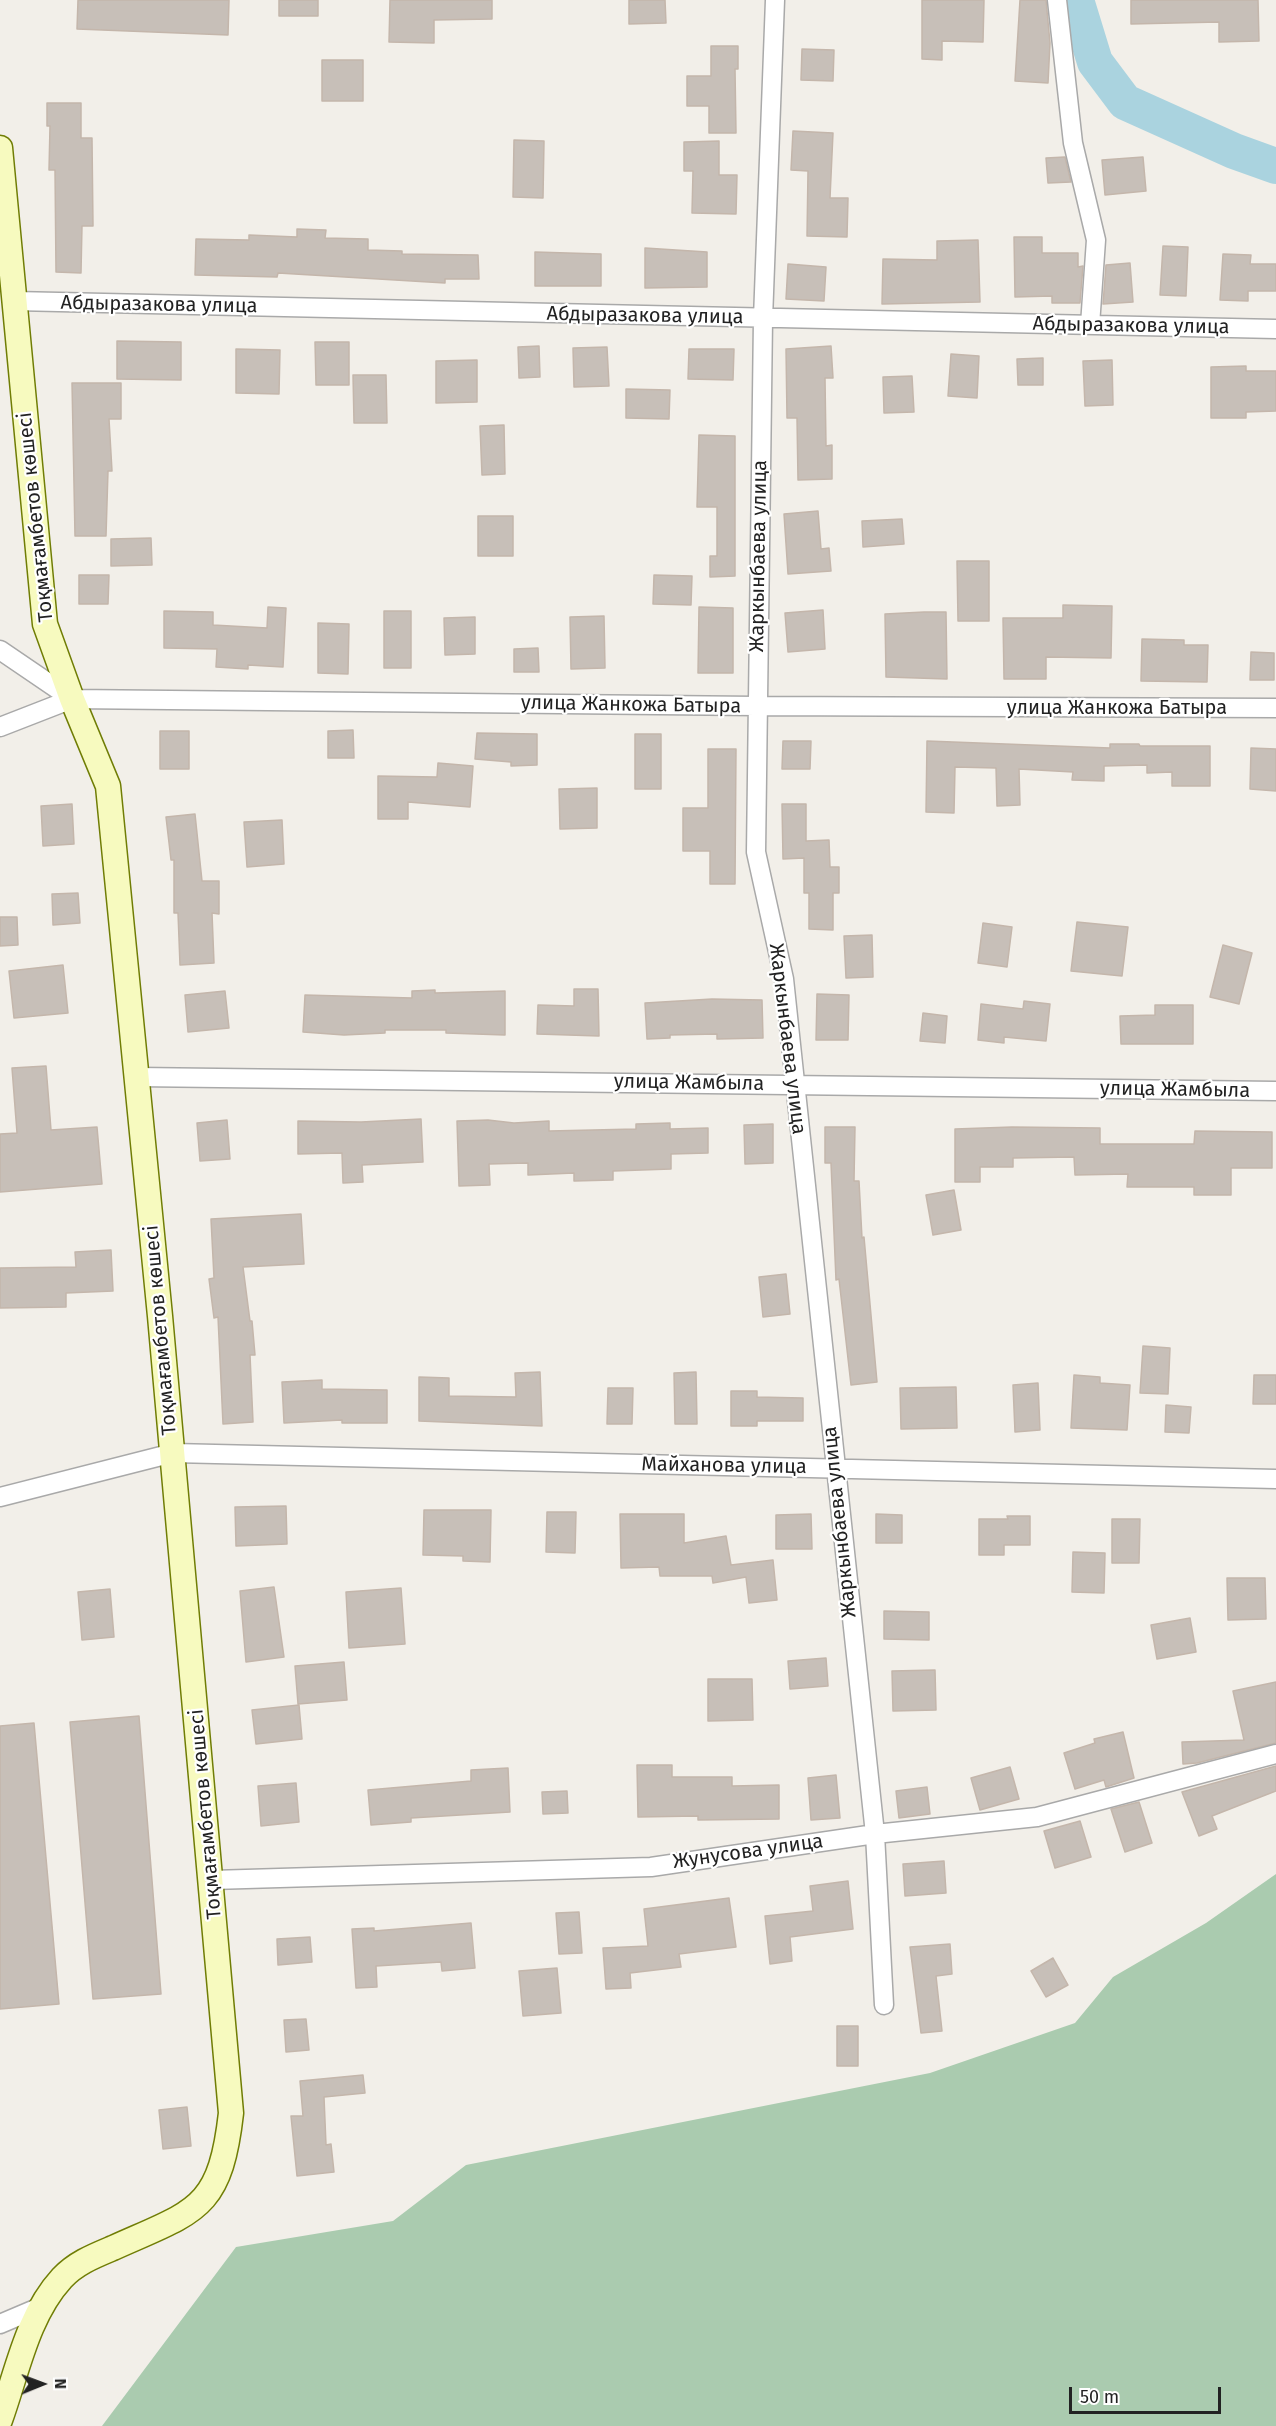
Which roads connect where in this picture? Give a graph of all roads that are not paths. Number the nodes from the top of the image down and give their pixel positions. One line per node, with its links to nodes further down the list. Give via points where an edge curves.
1 (775, 0): 5 (street, Жаркынбаева улица)
2 (1057, 0): 6 (street, via 1073,143 1096,240)
3 (0, 148): 4 (street, Тоқмағамбетов көшесі)
4 (14, 301): 5 (street, Абдыразакова улица); 9 (street, Тоқмағамбетов көшесі, via 45,624)
5 (763, 319): 6 (street, Абдыразакова улица); 10 (street, Жаркынбаева улица)
6 (1090, 325): 7 (street, Абдыразакова улица)
7 (1276, 329)
8 (0, 650): 9 (street)
9 (72, 699): 10 (street, улица Жанкожа Батыра); 12 (street); 13 (street, Тоқмағамбетов көшесі, via 108,786)
10 (756, 706): 11 (street, улица Жанкожа Батыра); 14 (street, Жаркынбаева улица, via 756,852 784,979)
11 (1276, 708)
12 (0, 727)
13 (137, 1077): 14 (street, улица Жамбыла); 16 (street, Тоқмағамбетов көшесі)
14 (794, 1084): 15 (street, улица Жамбыла); 17 (street, Жаркынбаева улица)
15 (1276, 1091)
16 (173, 1453): 17 (street, Майханова улица); 19 (street, Майханова улица); 22 (street, Тоқмағамбетов көшесі)
17 (834, 1469): 18 (street, Майханова улица); 21 (street, Жаркынбаева улица)
18 (1276, 1479)
19 (0, 1497)
20 (1276, 1754): 21 (street, Жунусова улица, via 1037,1817)
21 (874, 1834): 22 (street, Жунусова улица, via 651,1867); 23 (street, Жаркынбаева улица)
22 (212, 1880): 24 (street, Тоқмағамбетов көшесі, via 231,2113 227,2151 212,2191 188,2215 82,2261)
23 (884, 2004)
24 (40, 2307): 25 (street); 26 (street, Тоқмағамбетов көшесі)
25 (0, 2324)
26 (0, 2420)

